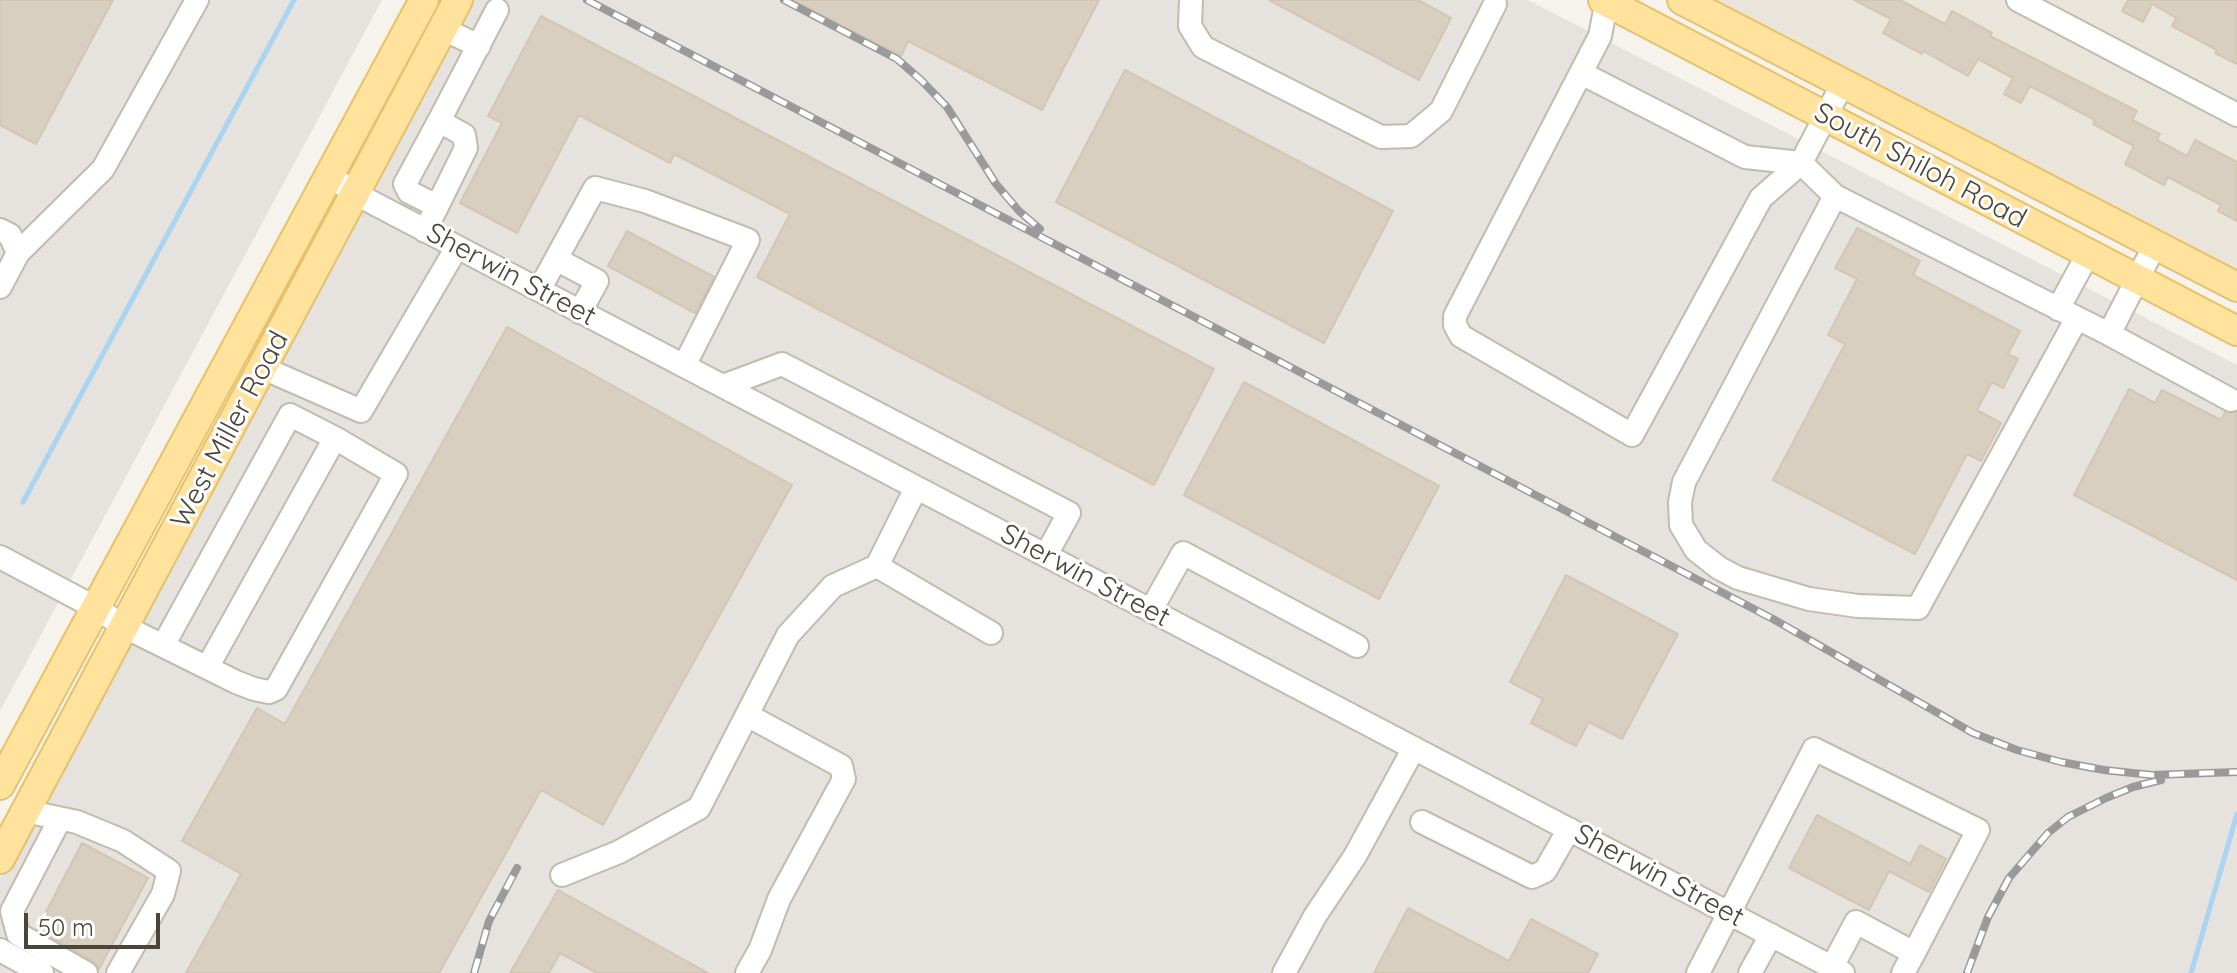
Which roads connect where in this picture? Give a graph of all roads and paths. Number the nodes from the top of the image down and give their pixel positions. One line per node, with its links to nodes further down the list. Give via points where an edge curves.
1 (197, 0): 26 (street, via 103,169)
2 (424, 0): 18 (main road, West Miller Road)
3 (458, 0): 10 (main road, West Miller Road)
4 (1191, 0): 7 (street, via 1190,26 1203,47 1381,137 1411,136 1441,111)
5 (1682, 0): 13 (main road, South Shiloh Road)
6 (2018, 0): 14 (street)
7 (1493, 1)
8 (1605, 1): 12 (street, via 1600,36); 15 (main road, South Shiloh Road)
9 (497, 10): 11 (street)
10 (443, 29): 11 (street); 19 (main road, West Miller Road)
11 (479, 46): 16 (street)
12 (1581, 73): 17 (street, via 1745,157); 17 (street, via 1455,316 1455,325 1461,336 1632,435 1761,198)
13 (1843, 83): 15 (street); 24 (main road, South Shiloh Road)
14 (2237, 115)
15 (1826, 117): 17 (street); 27 (main road, South Shiloh Road)
16 (439, 121): 21 (street, via 464,135 466,148); 21 (street, via 405,184 409,192)
17 (1801, 163): 20 (street)
18 (329, 175): 19 (street, Sherwin Street); 46 (main road, West Miller Road)
19 (356, 194): 23 (street, Sherwin Street); 38 (main road, West Miller Road)
20 (1835, 196): 34 (street); 34 (street, via 1684,482 1681,525 1696,550 1738,578 1809,599 1918,608)
21 (437, 206): 23 (street)
22 (0, 230): 26 (street, via 10,235)
23 (425, 231): 25 (street, Sherwin Street)
24 (2155, 245): 29 (street); 31 (main road, South Shiloh Road)
25 (457, 247): 32 (street, Sherwin Street); 38 (street, via 361,411)
26 (18, 253): 30 (street)
27 (2088, 254): 29 (main road, South Shiloh Road); 34 (street)
28 (556, 259): 32 (street); 33 (street, via 597,281); 37 (street, via 595,188 748,240)
29 (2137, 279): 35 (main road, South Shiloh Road); 36 (street)
30 (0, 287)
31 (2237, 287)
32 (539, 290): 33 (street, Sherwin Street)
33 (580, 312): 37 (street, Sherwin Street)
34 (2068, 313): 36 (street)
35 (2237, 331)
36 (2109, 334): 40 (street)
37 (684, 366): 39 (street, Sherwin Street)
38 (263, 368): 48 (main road, West Miller Road)
39 (723, 386): 42 (street, Sherwin Street); 43 (street, via 782,364 1069,513)
40 (2231, 400)
41 (335, 438): 50 (street, via 290,415); 52 (street); 52 (street, via 396,474 281,684 269,692 254,689)
42 (916, 488): 43 (street, Sherwin Street); 45 (street)
43 (1046, 555): 47 (street, Sherwin Street)
44 (0, 557): 46 (street)
45 (877, 566): 49 (street); 53 (street, via 833,586 788,635)
46 (96, 608): 48 (street); 55 (main road, West Miller Road)
47 (1151, 610): 51 (street, via 1183,553); 54 (street, Sherwin Street)
48 (125, 627): 50 (street); 56 (main road, West Miller Road)
49 (991, 633)
50 (164, 644): 52 (street)
51 (1357, 646)
52 (208, 666)
53 (747, 715): 61 (street, via 699,808 619,852); 71 (street, via 841,766 844,779 779,899)
54 (1414, 748): 59 (street, Sherwin Street); 72 (street)
55 (0, 785)
56 (25, 811): 57 (street); 60 (main road, West Miller Road)
57 (60, 819): 69 (street, via 12,911 18,934); 70 (street, via 123,841 169,871 163,894)
58 (1422, 822): 59 (street, via 1532,877 1545,871)
59 (1569, 829): 62 (street, Sherwin Street)
60 (0, 859)
61 (562, 875)
62 (1728, 913): 63 (street, Sherwin Street); 65 (street, via 1814,749 1978,830); 73 (street)
63 (1771, 935): 66 (street, Sherwin Street); 67 (street)
64 (0, 950): 68 (street)
65 (1908, 963): 66 (street, via 1856,922)
66 (1838, 970)
67 (1753, 972)
68 (42, 973)
69 (86, 973)
70 (118, 973)
71 (747, 973)
72 (1284, 973)
73 (1698, 973)

